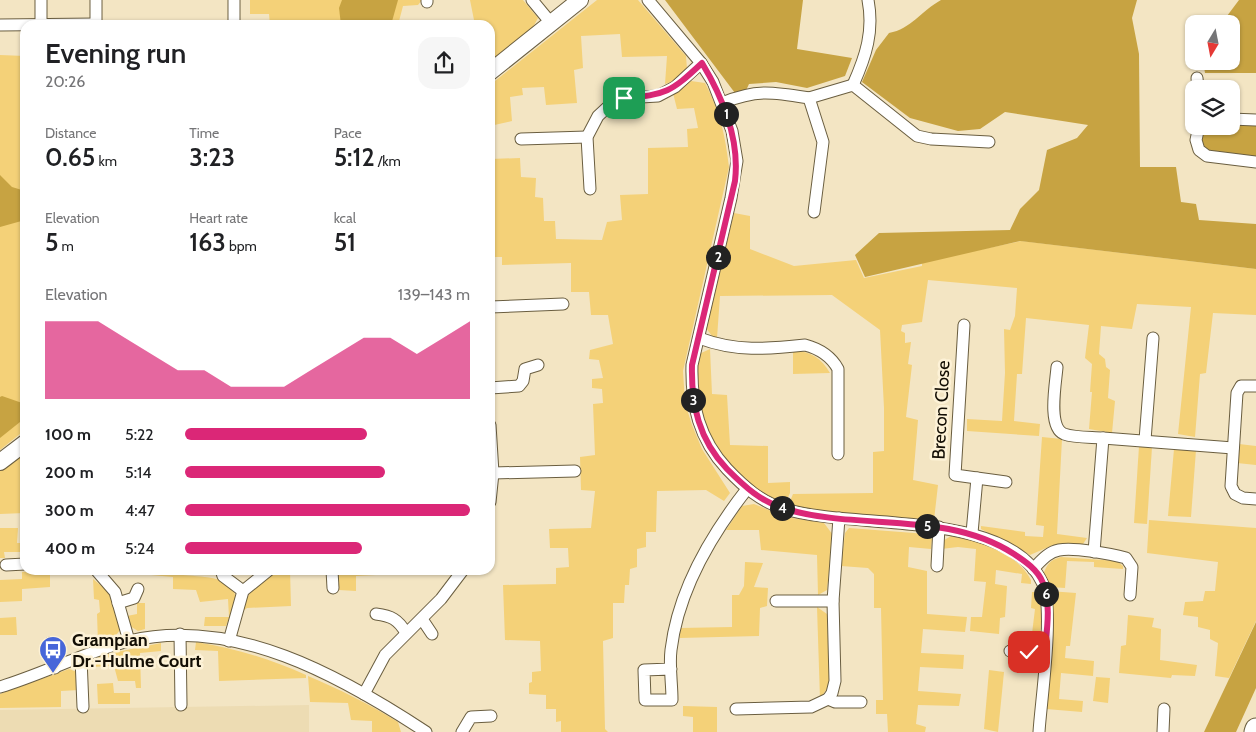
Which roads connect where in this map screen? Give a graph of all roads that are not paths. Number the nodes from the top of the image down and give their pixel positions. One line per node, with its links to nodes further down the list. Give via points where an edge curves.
1 (41, 0): 8 (street)
2 (96, 0): 9 (street)
3 (234, 0): 10 (street)
4 (532, 0): 11 (street)
5 (580, 0): 11 (street)
6 (648, 0): 14 (street)
7 (868, 0): 16 (street, via 870,35 865,59)
8 (41, 20)
9 (96, 20)
10 (234, 20)
11 (551, 23): 15 (street)
12 (0, 25): 13 (street)
13 (20, 25)
14 (702, 63): 18 (street); 22 (street, via 675,87 658,96 624,98 611,104 598,116)
15 (495, 68)
16 (853, 85): 17 (street); 24 (street, via 917,136)
17 (808, 98): 18 (street, via 778,92 747,93); 27 (street, via 823,142)
18 (722, 103): 31 (street, via 732,131 737,161)
19 (1240, 119): 20 (street)
20 (1256, 120)
21 (1197, 135): 25 (street, via 1199,150 1207,156)
22 (587, 137): 23 (street); 26 (street)
23 (521, 139)
24 (989, 142)
25 (1256, 162)
26 (590, 189)
27 (814, 212)
28 (563, 304): 29 (street)
29 (495, 307)
30 (964, 325): 45 (street, Brecon Close, via 955,475)
31 (699, 338): 41 (street, via 744,349 805,345 832,359 838,369); 47 (street, via 692,365 691,391 697,419 709,447)
32 (1153, 338): 38 (street)
33 (538, 364): 36 (street, via 525,369 519,386)
34 (1057, 367): 37 (street, via 1056,429 1064,434)
35 (1256, 386): 40 (street, via 1241,386 1237,393)
36 (495, 388)
37 (1103, 438): 38 (street); 52 (street)
38 (1145, 440): 40 (street)
39 (20, 446): 42 (street)
40 (1233, 448): 48 (street, via 1231,486 1234,494)
41 (838, 454)
42 (0, 462)
43 (575, 471): 44 (street)
44 (495, 473)
45 (977, 478): 46 (street, Brecon Close); 51 (street)
46 (1006, 482)
47 (747, 489): 49 (street, via 764,501 785,509); 81 (street, via 720,526 688,586 678,616)
48 (1256, 499)
49 (839, 518): 50 (street); 67 (street)
50 (939, 527): 51 (street); 55 (street)
51 (972, 533): 56 (street, via 1005,548)
52 (1094, 552): 56 (street, via 1059,550 1045,556); 65 (street, via 1126,558 1132,567)
53 (20, 564): 54 (street)
54 (6, 565)
55 (937, 566)
56 (1033, 569): 77 (street, via 1043,582 1046,596)
57 (100, 575): 68 (street, via 115,592)
58 (222, 575): 64 (street)
59 (263, 575): 64 (street)
60 (333, 575): 63 (street)
61 (460, 575): 70 (street)
62 (138, 588): 68 (street, via 134,598)
63 (334, 588)
64 (243, 591): 75 (street)
65 (1130, 595)
66 (776, 601): 67 (street)
67 (833, 601): 84 (street, via 835,681)
68 (118, 603): 74 (street)
69 (376, 614): 71 (street, via 391,616 400,622)
70 (422, 619): 71 (street); 73 (street)
71 (406, 633): 83 (street, via 385,655)
72 (180, 634): 74 (street); 75 (street); 86 (street)
73 (432, 634)
74 (129, 641): 79 (street)
75 (229, 641): 83 (street, via 306,665)
76 (50, 643): 80 (street)
77 (1045, 650): 78 (street); 93 (street)
78 (1010, 651)
79 (81, 658): 80 (street); 87 (street)
80 (55, 668): 82 (street)
81 (671, 669)
82 (0, 687)
83 (364, 694): 91 (street)
84 (828, 699): 85 (street); 88 (street, via 811,707)
85 (861, 702)
86 (181, 705)
87 (83, 707)
88 (736, 708)
89 (1164, 709): 94 (street)
90 (491, 716): 92 (street, via 471,716)
91 (418, 730)
92 (462, 732)
93 (1039, 732)
94 (1163, 732)

